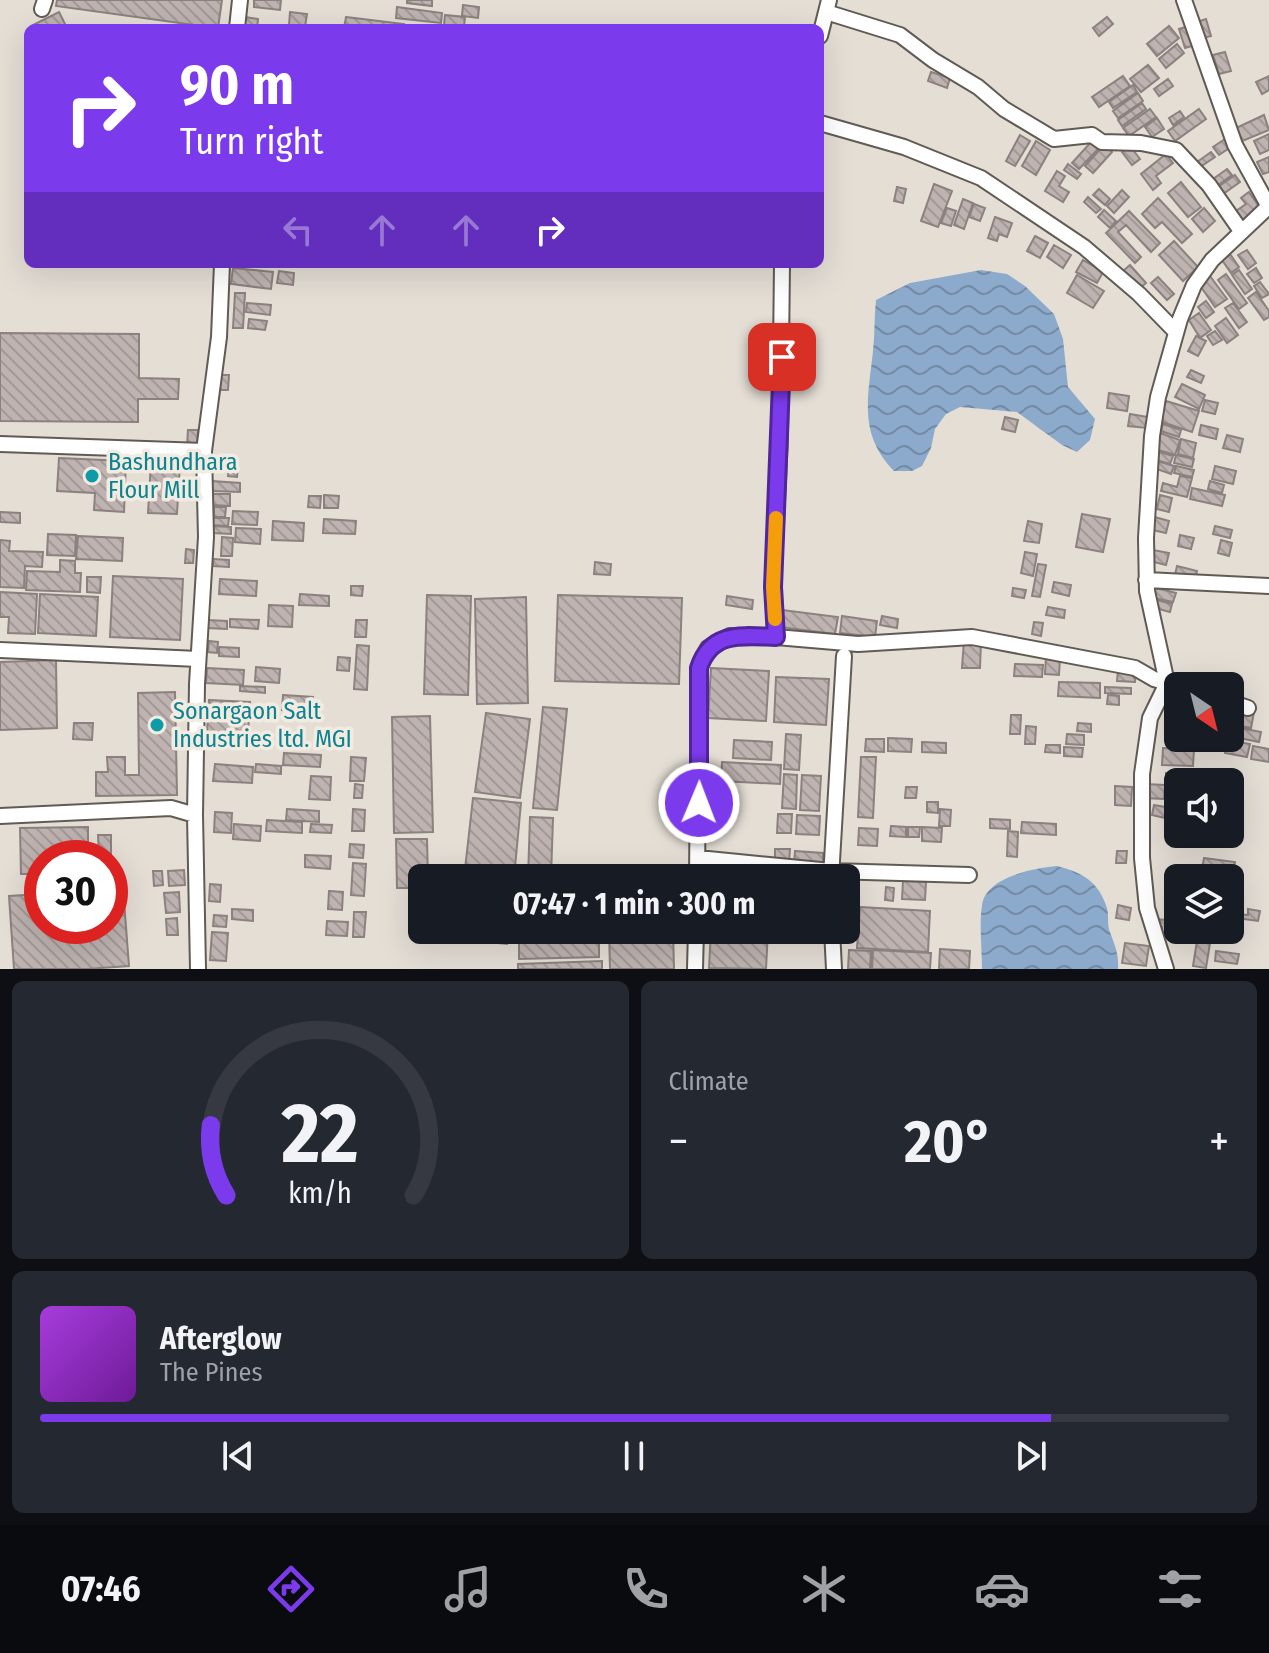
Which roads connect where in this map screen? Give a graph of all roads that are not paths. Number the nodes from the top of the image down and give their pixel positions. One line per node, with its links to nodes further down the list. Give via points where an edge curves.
1 (240, 0): 4 (street)
2 (1184, 0): 6 (street, via 1235,145)
3 (827, 6): 7 (street, via 900,35 1054,139 1092,135 1102,142 1176,150)
4 (237, 24)
5 (824, 124): 10 (street, via 904,147 981,178 1084,247)
6 (1269, 207): 7 (street)
7 (1241, 231): 10 (street, via 1194,285)
8 (222, 268): 12 (street)
9 (782, 268): 15 (street)
10 (1176, 332): 13 (street, via 1148,461)
11 (0, 444): 12 (street)
12 (204, 451): 18 (street, via 206,537)
13 (1146, 580): 14 (street); 19 (street)
14 (1269, 586)
15 (776, 637): 20 (street, via 858,644 972,637 1135,668); 26 (street, via 730,636 703,655)
16 (0, 650): 18 (street)
17 (844, 656): 29 (street)
18 (198, 659): 24 (street)
19 (1168, 672)
20 (1164, 682)
21 (1164, 697): 37 (street, via 1150,718 1141,806 1147,908)
22 (1244, 707): 23 (street)
23 (1248, 708)
24 (195, 815): 25 (street, via 171,808); 34 (street)
25 (0, 816)
26 (698, 858): 27 (street); 28 (street)
27 (698, 864)
28 (745, 864)
29 (832, 864)
30 (860, 875): 31 (street)
31 (969, 875)
32 (696, 944): 35 (street)
33 (833, 944): 36 (street)
34 (198, 969)
35 (695, 969)
36 (834, 969)
37 (1166, 969)

